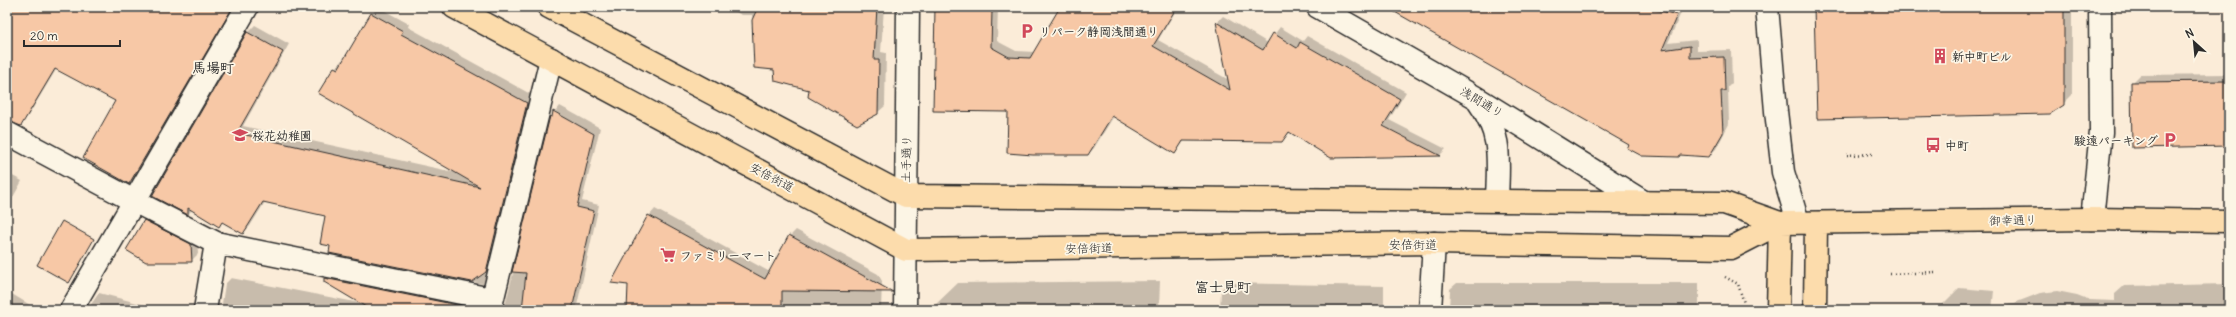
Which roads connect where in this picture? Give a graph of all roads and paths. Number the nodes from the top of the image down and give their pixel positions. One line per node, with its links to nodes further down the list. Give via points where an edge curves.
1 (246, 7): 15 (street)
2 (454, 7): 8 (main road, 安倍街道)
3 (549, 7): 13 (main road)
4 (908, 7): 13 (street, 土手通り)
5 (1318, 7): 9 (street, 浅間通り)
6 (1767, 7): 19 (street, via 1783,172)
7 (2100, 7): 17 (street, via 2101,132)
8 (551, 59): 22 (main road, 安倍街道); 27 (street)
9 (1474, 97): 14 (street, via 1489,116 1496,135); 16 (street, 浅間通り)
10 (7, 132): 15 (street)
11 (1873, 154): 12 (path)
12 (1847, 155)
13 (906, 196): 14 (main road); 22 (street, 土手通り)
14 (1497, 200): 16 (main road)
15 (134, 201): 20 (street); 28 (street)
16 (1644, 202): 19 (main road, via 1724,203)
17 (2092, 219): 18 (main road, 御幸通り); 19 (main road, 御幸通り)
18 (2229, 221)
19 (1798, 223): 21 (main road, 安倍街道, via 1731,248); 32 (main road); 33 (main road)
20 (216, 243): 27 (street); 29 (street)
21 (1434, 243): 22 (main road, 安倍街道); 31 (street)
22 (906, 250): 30 (street, 土手通り)
23 (1935, 272): 24 (path)
24 (1890, 274)
25 (1722, 275): 26 (path, via 1738,284)
26 (1744, 304)
27 (490, 305)
28 (71, 310)
29 (205, 310)
30 (905, 310)
31 (1430, 310)
32 (1778, 310)
33 (1815, 310)

